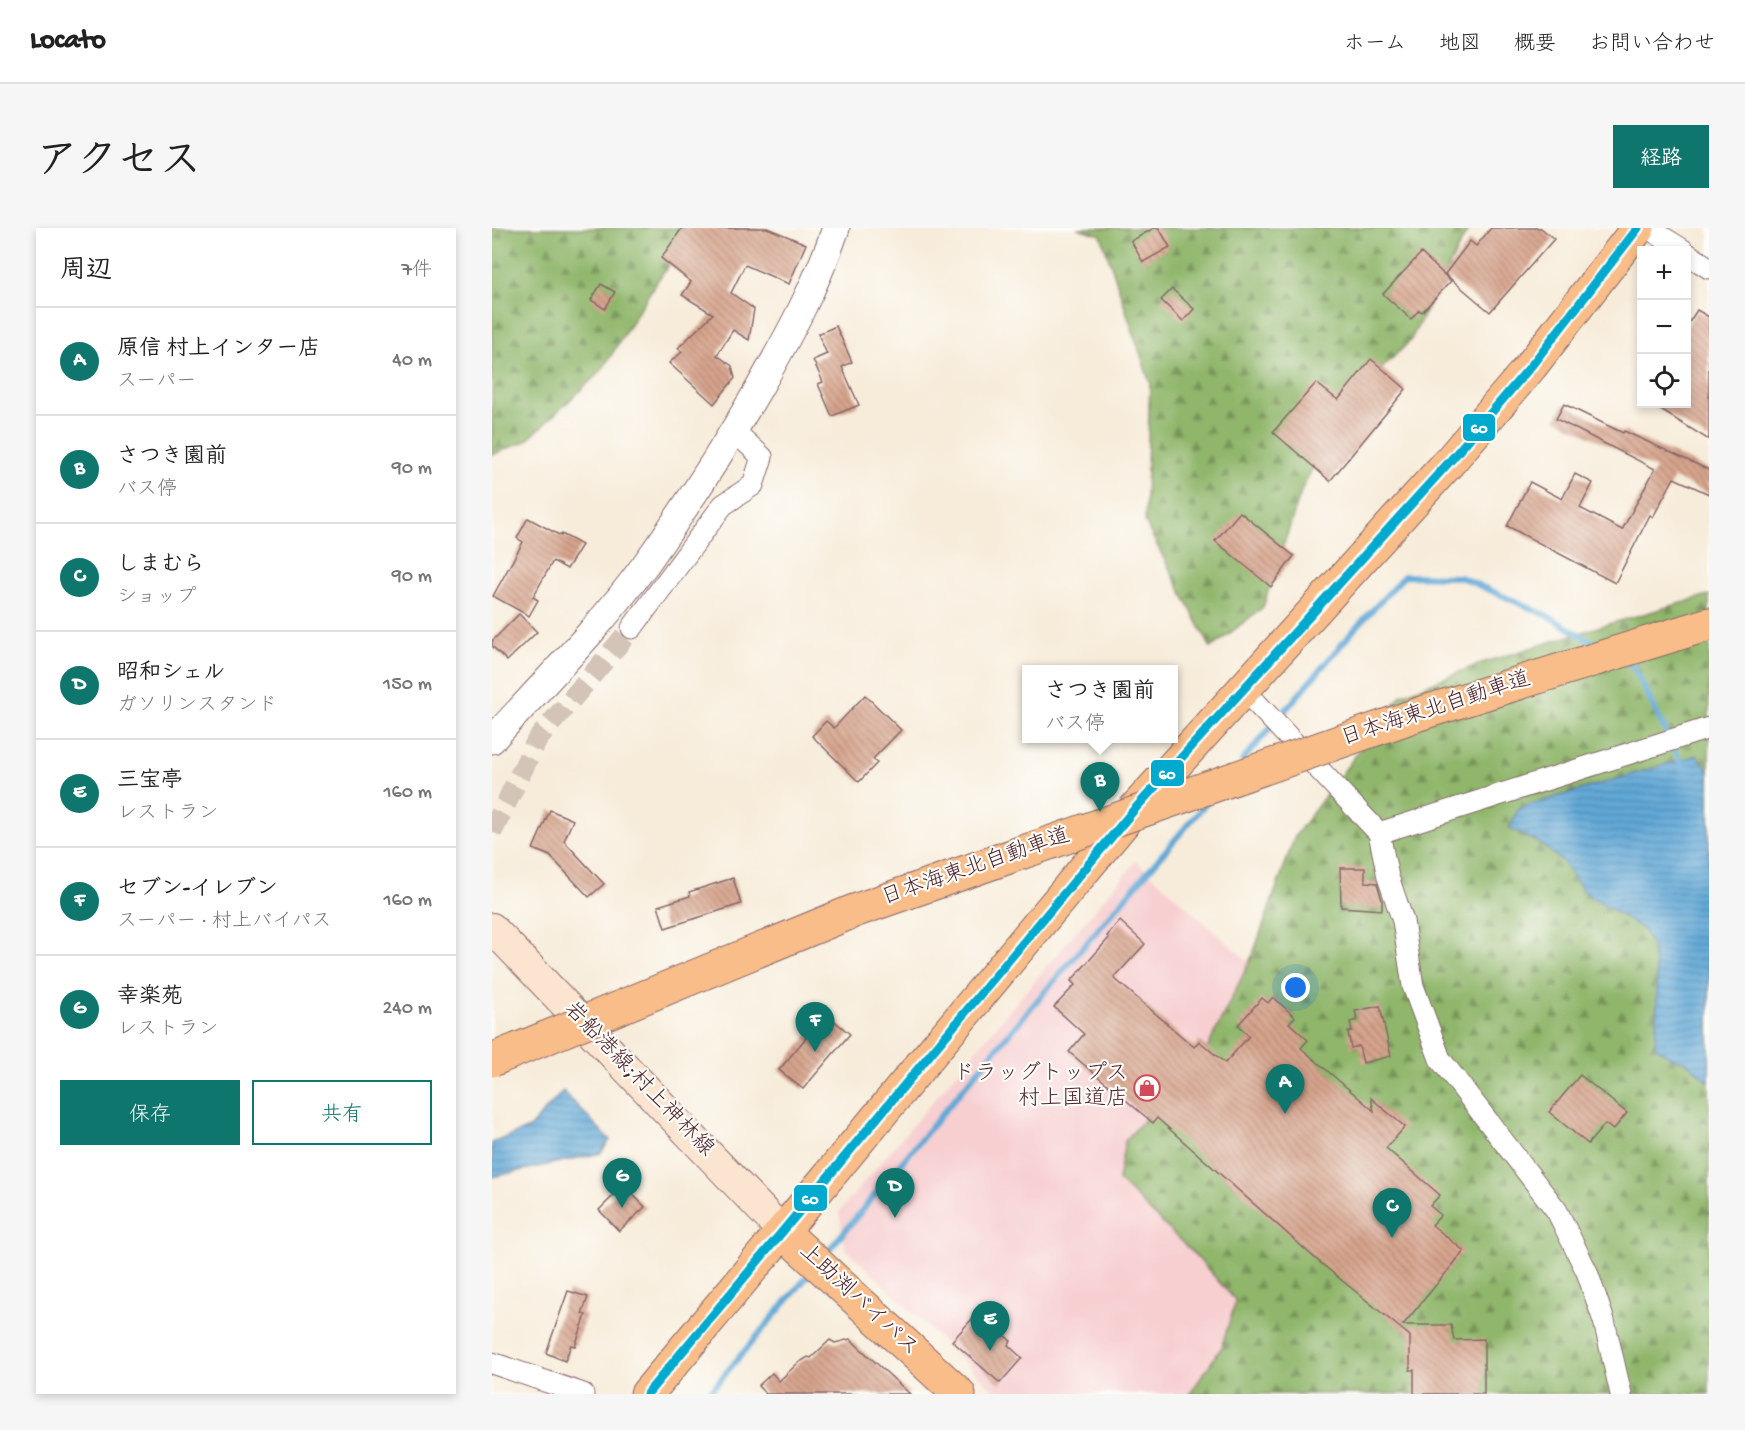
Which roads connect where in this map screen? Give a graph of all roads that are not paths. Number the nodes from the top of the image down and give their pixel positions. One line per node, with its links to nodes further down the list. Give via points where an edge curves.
1 (836, 228): 7 (street, via 809,293)
2 (1638, 228): 10 (highway, via 1517,383)
3 (1648, 228): 4 (street)
4 (1676, 246)
5 (1691, 256): 6 (street)
6 (1709, 268)
7 (734, 431): 9 (street, via 762,457 753,484 723,505); 12 (street, via 645,565)
8 (1709, 624): 15 (highway, 日本海東北自動車道, bridge, via 1422,713 854,911)
9 (632, 628)
10 (1244, 690): 13 (street); 16 (highway, via 1133,811)
11 (1709, 728): 13 (street)
12 (492, 740)
13 (1379, 833): 21 (street, via 1403,921 1413,986 1440,1059 1557,1211 1591,1282)
14 (492, 928): 16 (main road, 岩船港線;村上神林線)
15 (492, 1060)
16 (783, 1232): 19 (highway); 20 (highway, 上助渕バイパス)
17 (492, 1363): 18 (street)
18 (583, 1394)
19 (647, 1394)
20 (959, 1394)
21 (1621, 1394)

